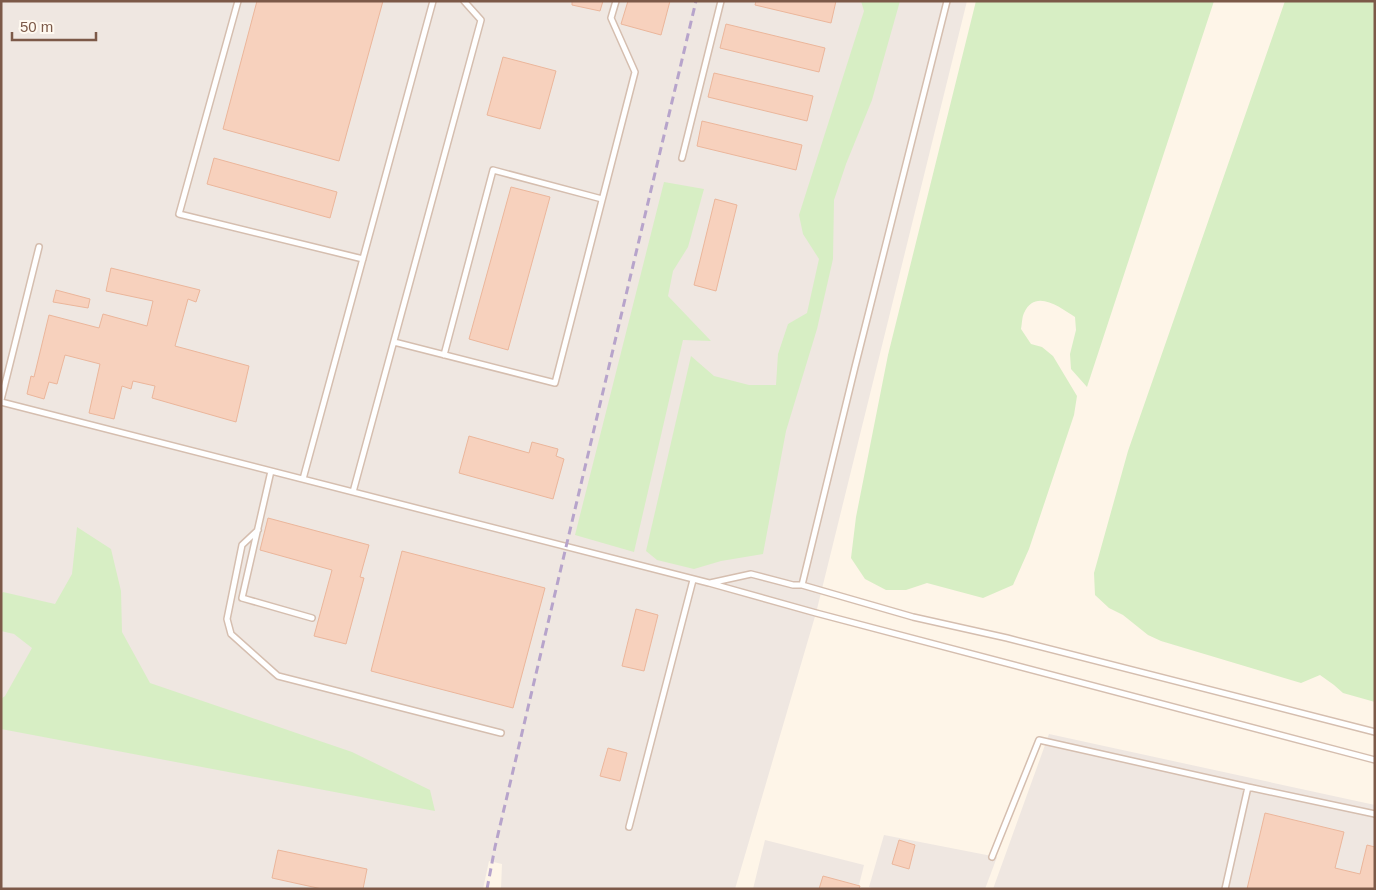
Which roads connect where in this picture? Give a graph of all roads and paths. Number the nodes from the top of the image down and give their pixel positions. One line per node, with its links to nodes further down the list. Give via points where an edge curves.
1 (238, 1): 10 (lane, via 179,214)
2 (433, 1): 10 (lane)
3 (464, 1): 11 (lane, via 482,20)
4 (616, 1): 8 (lane, via 611,18 635,72)
5 (721, 1): 7 (lane)
6 (947, 1): 20 (lane)
7 (682, 158)
8 (602, 199): 12 (lane, via 493,170); 12 (lane, via 555,383)
9 (39, 247): 13 (lane)
10 (363, 258): 15 (lane)
11 (394, 342): 12 (lane); 16 (lane)
12 (444, 355)
13 (1, 401): 14 (lane)
14 (271, 471): 15 (lane); 17 (lane)
15 (303, 479): 16 (lane)
16 (352, 492): 18 (lane)
17 (258, 530): 21 (lane, via 242,598); 22 (lane, via 242,545 227,619 231,634 278,676)
18 (693, 580): 19 (lane); 27 (lane)
19 (710, 584): 20 (lane, via 751,574); 24 (lane)
20 (802, 585): 23 (lane, via 914,617)
21 (312, 618)
22 (501, 732)
23 (1375, 732)
24 (1375, 760)
25 (1248, 787): 26 (lane); 28 (lane, via 1039,740); 29 (lane)
26 (1375, 814)
27 (629, 827)
28 (992, 857)
29 (1225, 889)

